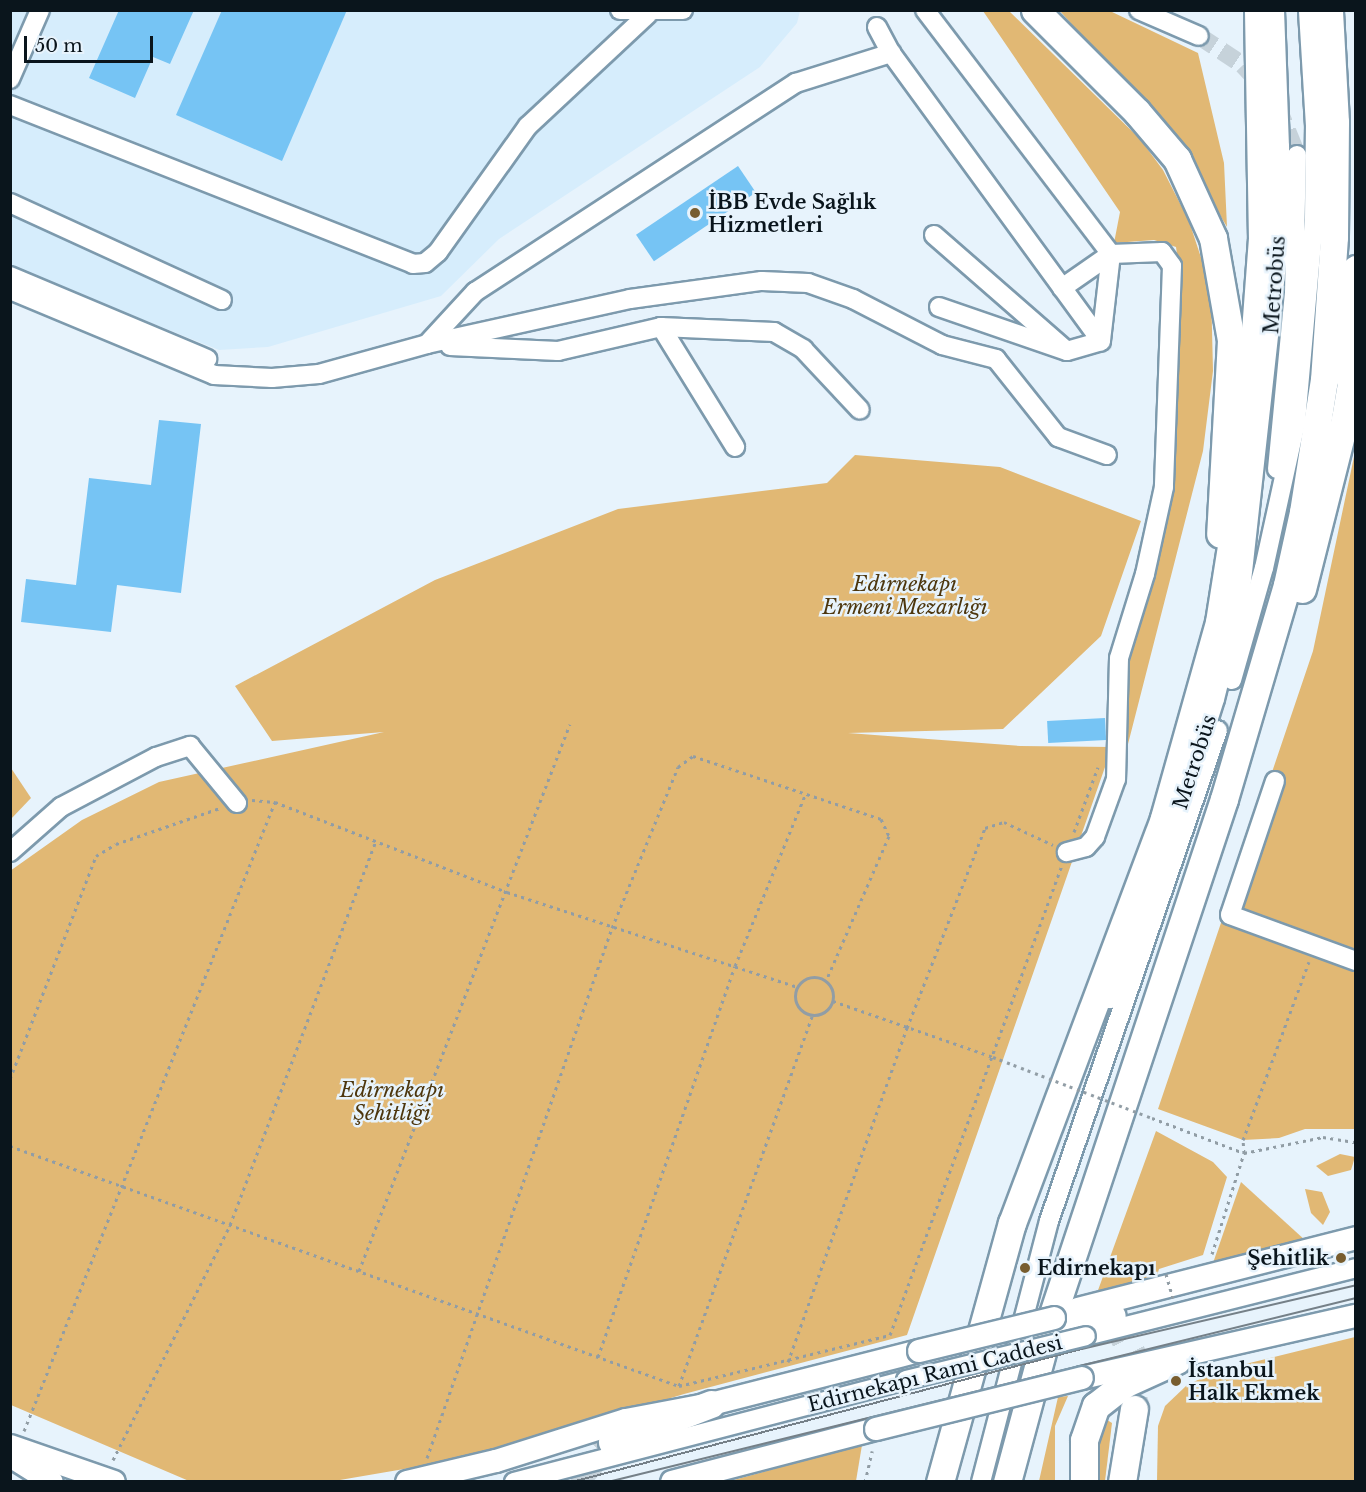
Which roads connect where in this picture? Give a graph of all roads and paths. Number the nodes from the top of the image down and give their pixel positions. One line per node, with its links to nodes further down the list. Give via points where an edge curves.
1 (40, 10): 15 (lane)
2 (620, 10): 11 (lane)
3 (683, 10): 11 (lane)
4 (925, 10): 20 (lane)
5 (1035, 10): 40 (highway, via 1137,112 1170,151 1213,237 1231,340)
6 (1258, 10): 40 (highway, via 1262,240 1246,451)
7 (1275, 10): 39 (lane, Metrobüs, via 1280,147 1278,255)
8 (1308, 10): 38 (lane, Metrobüs, via 1315,126 1314,219 1296,422)
9 (1329, 10): 41 (highway, via 1336,181 1324,380 1303,512)
10 (1140, 11): 13 (lane)
11 (648, 14): 16 (lane, via 528,126 438,252 424,263 413,264)
12 (877, 27): 14 (lane)
13 (1199, 36)
14 (891, 53): 23 (lane); 29 (lane, via 796,83 475,292)
15 (10, 80)
16 (10, 105)
17 (1297, 155): 34 (lane, via 1294,293)
18 (10, 203): 25 (lane)
19 (934, 235): 30 (lane)
20 (1111, 254): 23 (lane); 28 (lane); 50 (lane, via 1162,252 1172,266 1164,488 1145,574 1119,658 1116,779 1095,837 1086,847)
21 (1356, 269): 37 (highway)
22 (10, 276): 32 (lane, via 211,361)
23 (1062, 288): 28 (lane)
24 (10, 290): 32 (lane, via 214,375)
25 (222, 300)
26 (939, 307): 30 (lane)
27 (661, 327): 29 (lane, via 558,351); 33 (lane, via 774,332 803,348); 35 (lane)
28 (1101, 340): 30 (lane)
29 (427, 345): 32 (lane, via 319,374); 36 (lane, via 630,299 762,281 808,283 854,299 942,345 996,359 1058,437)
30 (1067, 351)
31 (1356, 353): 37 (highway)
32 (234, 376)
33 (860, 410)
34 (1280, 438): 38 (lane); 39 (lane)
35 (735, 447)
36 (1107, 455)
37 (1326, 497): 41 (highway, via 1298,605)
38 (1273, 522): 96 (lane, Metrobüs, via 1202,787 1049,1221)
39 (1252, 526): 95 (lane, Metrobüs, via 1240,599 1212,709 1133,943 1035,1190)
40 (1220, 622): 94 (highway, via 1164,818 1012,1223)
41 (1262, 674): 97 (highway, via 1050,1323)
42 (570, 724): 51 (path)
43 (1098, 765): 50 (path)
44 (1275, 781): 53 (lane, via 1230,915)
45 (806, 794): 52 (path, via 693,756 678,767); 55 (path); 56 (path, via 881,819 889,836)
46 (275, 802): 47 (path); 48 (path); 66 (path)
47 (237, 803): 49 (lane, via 190,746 156,757 61,807); 62 (path, via 116,844 96,856)
48 (375, 843): 51 (path); 67 (path)
49 (10, 852)
50 (1067, 852): 60 (path, via 1004,822 985,828); 61 (path)
51 (507, 892): 52 (path); 71 (path)
52 (612, 928): 55 (path); 74 (path)
53 (1315, 947): 54 (lane); 65 (path, via 1243,1140)
54 (1356, 961)
55 (735, 966): 57 (path); 78 (path)
56 (826, 981): 57 (path, via 813,977); 58 (path)
57 (797, 987): 59 (path, via 798,1008)
58 (833, 1001): 59 (path, via 825,1013); 60 (path)
59 (812, 1016): 81 (path)
60 (906, 1028): 61 (path); 80 (path)
61 (993, 1057): 65 (path, bridge); 80 (path, via 890,1335)
62 (10, 1079)
63 (1356, 1142): 65 (path, via 1323,1137)
64 (10, 1146): 66 (path)
65 (1244, 1153): 69 (path)
66 (123, 1186): 67 (path); 86 (path)
67 (230, 1225): 71 (path); 88 (path)
68 (1356, 1238): 77 (main road, via 1175,1281)
69 (1208, 1261)
70 (1356, 1268): 91 (lane, Edirnekapı Rami Caddesi, bridge)
71 (359, 1271): 74 (path)
72 (1175, 1272): 73 (path, bridge, via 1166,1274)
73 (1173, 1298)
74 (479, 1314): 78 (path); 87 (path)
75 (1112, 1316): 77 (highway, via 1100,1312)
76 (1356, 1316): 79 (main road, Edirnekapı Rami Caddesi)
77 (1054, 1318): 82 (main road, bridge)
78 (598, 1357): 81 (path)
79 (1177, 1360): 84 (main road, Edirnekapı Rami Caddesi, bridge, via 1082,1378); 98 (highway, via 1124,1384 1096,1406 1084,1440)
80 (788, 1362): 81 (path)
81 (679, 1386)
82 (711, 1404): 85 (highway); 90 (main road, via 626,1420 496,1461)
83 (1134, 1409): 99 (highway)
84 (876, 1429): 92 (main road, Edirnekapı Rami Caddesi); 93 (path)
85 (612, 1442)
86 (13, 1449): 88 (main road); 89 (main road)
87 (426, 1459)
88 (95, 1477)
89 (52, 1482)
90 (407, 1482)
91 (514, 1482)
92 (672, 1482)
93 (865, 1482)
94 (940, 1482)
95 (951, 1482)
96 (981, 1482)
97 (1007, 1482)
98 (1084, 1482)
99 (1122, 1482)

